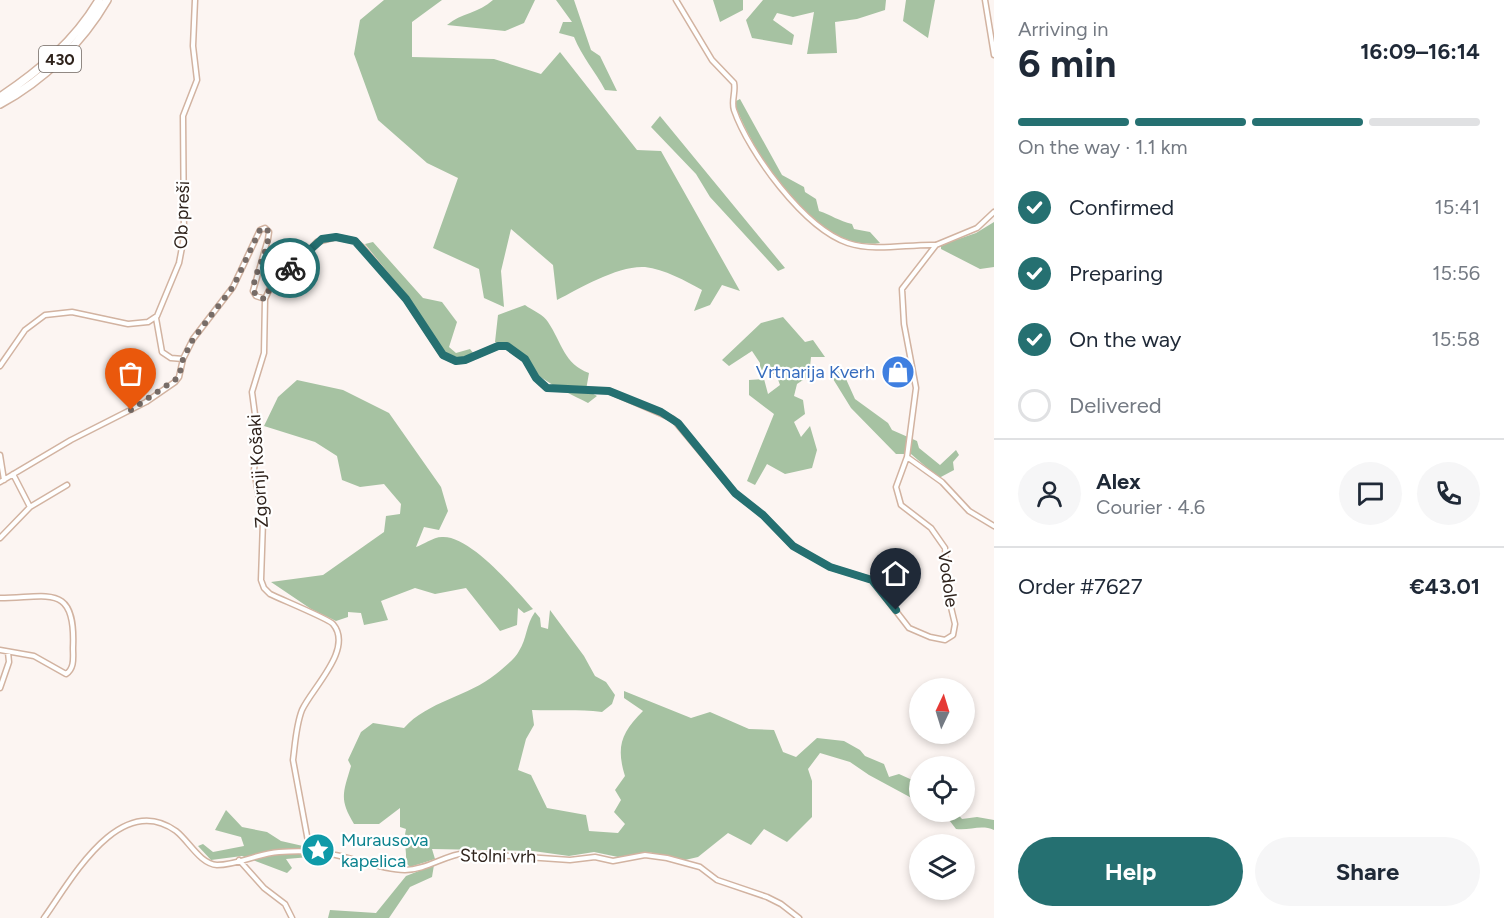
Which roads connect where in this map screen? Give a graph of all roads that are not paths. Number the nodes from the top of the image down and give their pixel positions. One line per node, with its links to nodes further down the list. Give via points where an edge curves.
1 (99, 0): 7 (highway, 430, via 63,47)
2 (107, 0): 8 (highway, 430, via 64,56 32,84)
3 (195, 0): 12 (street, Ob preši, via 193,46 197,80 183,117 184,237 179,263)
4 (676, 0): 10 (street, via 712,60 734,83 734,112 804,216 833,236 860,246)
5 (985, 0): 6 (street)
6 (994, 55)
7 (0, 97)
8 (0, 104)
9 (994, 212): 10 (street, via 977,228)
10 (936, 245): 16 (street, via 902,289 904,324 916,380)
11 (265, 299): 13 (street, via 253,291 268,239 265,228 260,230 233,287 193,339); 16 (street, Vodole, via 274,279 322,239 355,241 406,299 443,355 465,360 507,346 525,359 547,388 609,391 661,412 678,423 735,493 793,546 830,567 872,580 915,632 945,640 953,635 956,624 948,596 945,548 931,528 901,505 897,480); 27 (street, Zgornji Košaki, via 264,353 252,392 258,437 254,470 263,521 261,580 270,594 331,621 338,636 330,668 302,709 294,749)
12 (156, 318): 13 (street, via 162,352); 14 (street, via 128,324 54,312 25,330)
13 (183, 359): 17 (street, via 179,377 146,402)
14 (0, 366)
15 (0, 455): 18 (street)
16 (907, 457): 21 (street, via 942,482 969,511)
17 (13, 474): 18 (street); 20 (street)
18 (2, 481)
19 (68, 485): 20 (street)
20 (30, 507): 22 (street)
21 (994, 526)
22 (0, 538)
23 (0, 598): 25 (street, via 47,595 66,606 74,625 70,672 63,674 34,656)
24 (0, 650): 25 (street)
25 (8, 652): 26 (street, via 8,668)
26 (0, 688)
27 (310, 852): 28 (street, Stolni vrh, via 278,852); 31 (street, Stolni vrh, via 406,870 465,853 570,860 588,856 613,861 655,856 700,867 717,880 781,904)
28 (239, 860): 29 (street, Stolni vrh, via 210,864 175,830 149,822 129,825 99,843); 30 (street, via 285,904)
29 (44, 918)
30 (292, 918)
31 (799, 918)

